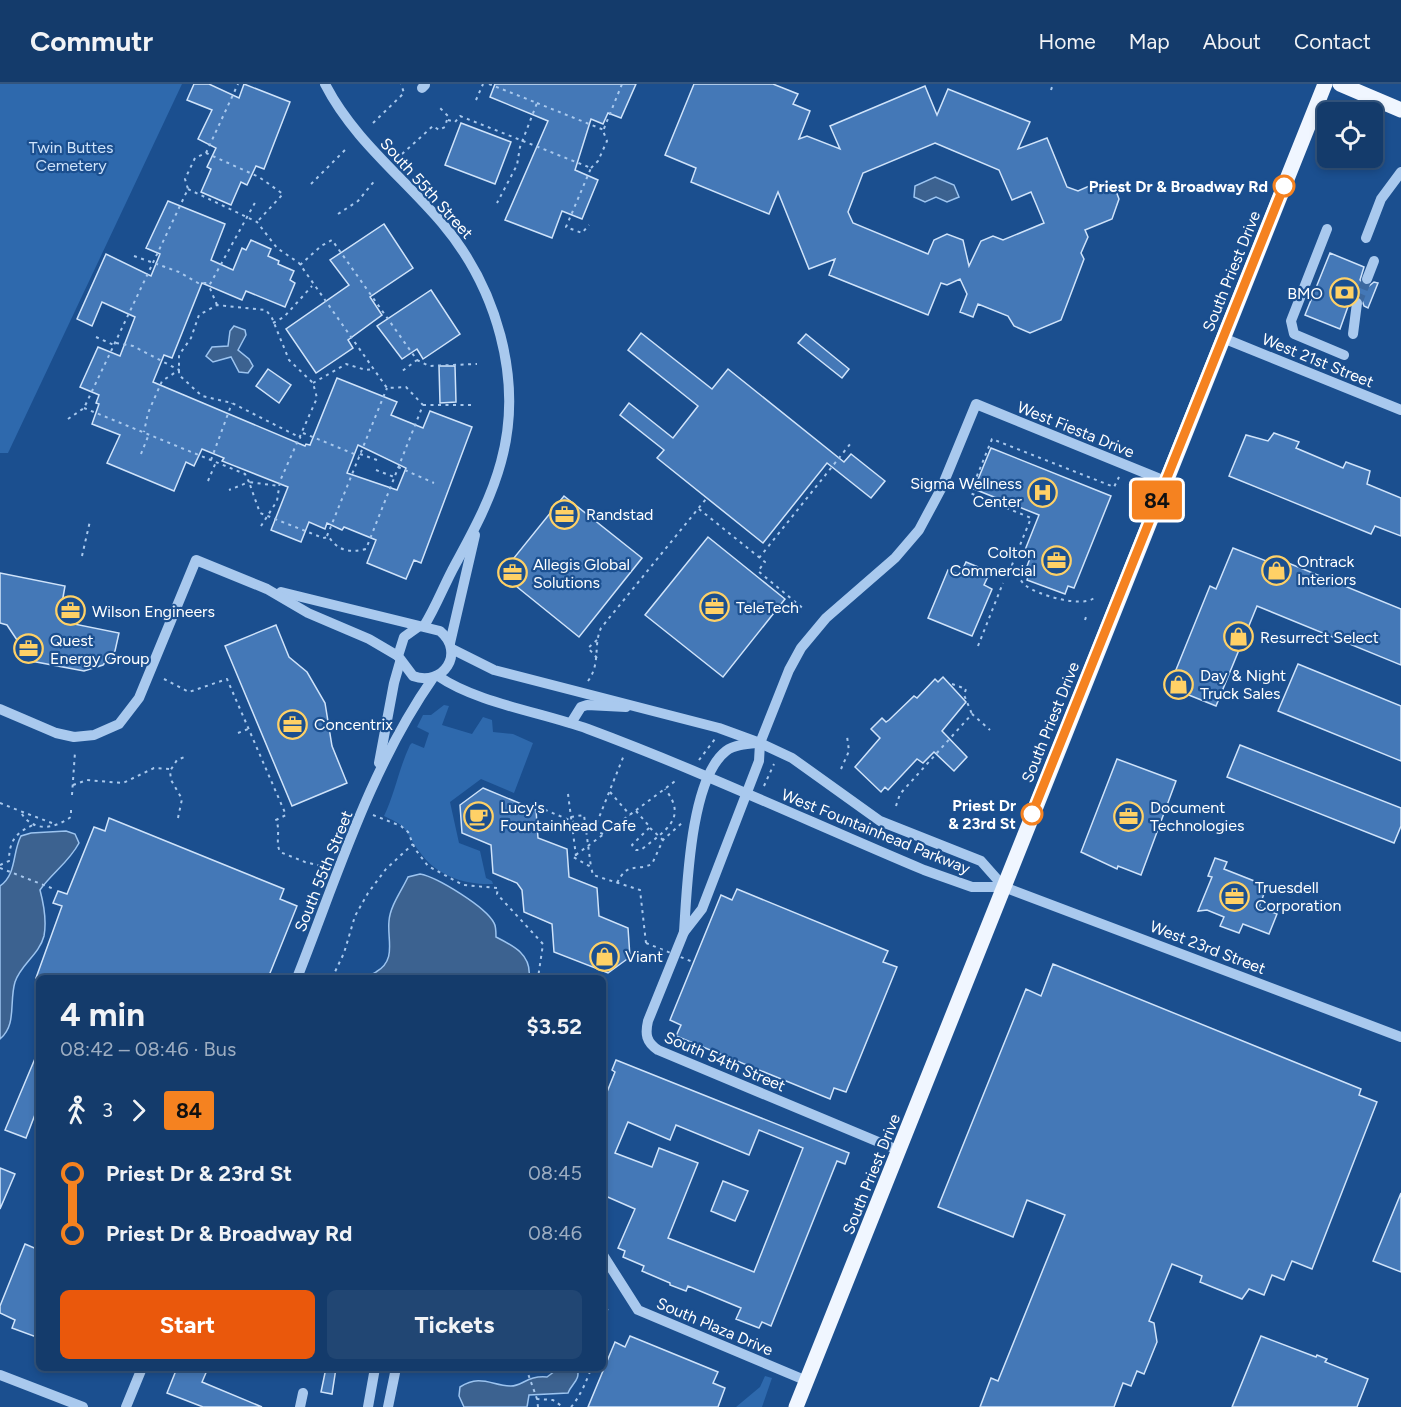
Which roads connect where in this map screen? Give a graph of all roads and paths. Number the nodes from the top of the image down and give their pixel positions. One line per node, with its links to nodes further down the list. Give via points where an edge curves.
1 (238, 84): 20 (path)
2 (325, 84): 88 (street, South 55th Street, via 350,124 452,236 479,278 491,306 506,369 508,419 502,460)
3 (401, 84): 16 (path, via 404,93)
4 (483, 84): 11 (path)
5 (489, 84): 12 (path)
6 (622, 84): 17 (path)
7 (1053, 84): 10 (path)
8 (1326, 84): 47 (main road, South Priest Drive)
9 (1340, 84): 14 (main road)
10 (1050, 90)
11 (476, 100)
12 (537, 103): 17 (path); 18 (path)
13 (438, 106): 15 (path)
14 (1401, 110)
15 (448, 120): 18 (path, via 456,122 460,116); 21 (path, via 439,130 433,126)
16 (373, 123)
17 (604, 130): 22 (path, via 607,141)
18 (522, 141): 22 (path); 28 (path, via 517,165)
19 (348, 147): 25 (path)
20 (206, 153): 26 (path, via 195,158 190,166 185,180); 31 (path, via 259,177 283,194)
21 (402, 154)
22 (591, 168): 32 (path, via 566,227 582,233)
23 (1401, 172): 34 (street, via 1381,199)
24 (376, 179): 29 (path, via 358,201)
25 (311, 184)
26 (188, 189): 30 (path); 37 (path)
27 (257, 199): 30 (path)
28 (497, 203)
29 (338, 214)
30 (247, 217): 31 (path); 40 (path)
31 (257, 222): 38 (path, via 277,248)
32 (589, 225)
33 (1327, 229): 49 (street, via 1292,321 1294,334)
34 (1366, 238)
35 (134, 256): 37 (path)
36 (1374, 261): 39 (street)
37 (153, 264): 40 (path, via 198,283); 48 (path)
38 (300, 265): 41 (path); 50 (path, via 332,240)
39 (1367, 279)
40 (211, 283): 43 (path)
41 (312, 286): 44 (path, via 284,317); 52 (path)
42 (1357, 303): 45 (street)
43 (217, 305): 44 (path, via 266,310); 53 (path, via 199,315 179,355)
44 (273, 323): 55 (path, via 289,360)
45 (1353, 334)
46 (96, 337): 48 (path)
47 (1223, 338): 61 (street, West 21st Street); 78 (main road, South Priest Drive)
48 (115, 344): 53 (path, via 133,346); 60 (path)
49 (1344, 355)
50 (417, 360): 51 (path, via 429,366); 54 (path)
51 (477, 364)
52 (373, 369): 55 (path, via 346,364); 56 (path)
53 (179, 370): 57 (path, via 179,375 202,396); 63 (path, via 162,381)
54 (401, 372)
55 (313, 383): 64 (path, via 317,398)
56 (387, 388): 58 (path, via 406,387); 69 (path)
57 (232, 403): 66 (path); 70 (path)
58 (423, 405): 59 (path); 73 (path)
59 (475, 405)
60 (84, 408): 62 (path); 63 (path)
61 (1401, 410)
62 (68, 419)
63 (144, 432): 65 (path)
64 (303, 433): 66 (path); 69 (path)
65 (149, 434): 68 (path); 70 (path)
66 (301, 438): 81 (path)
67 (851, 443): 91 (path)
68 (141, 454)
69 (359, 455): 71 (path); 89 (path)
70 (211, 460): 72 (path)
71 (380, 461)
72 (216, 462): 77 (path); 79 (path, via 245,474)
73 (398, 467): 75 (path); 80 (path)
74 (376, 470): 75 (path)
75 (394, 477): 89 (path, via 366,549 352,552 334,545)
76 (1119, 477): 94 (path, via 1114,488 992,440 970,493 1031,518 1012,565 1025,585 1048,596)
77 (208, 481)
78 (1165, 481): 115 (street, West Fiesta Drive, via 976,404 926,519 895,558 809,637 789,670); 160 (main road, South Priest Drive)
79 (249, 482): 81 (path); 82 (path); 85 (path, via 260,513)
80 (434, 483)
81 (279, 486): 85 (path, via 277,501)
82 (229, 489)
83 (706, 499): 84 (path)
84 (699, 509): 91 (path); 97 (path, via 601,628)
85 (267, 516): 87 (path); 89 (path)
86 (90, 521): 90 (path)
87 (261, 526)
88 (476, 527): 96 (street, South 55th Street); 98 (street, South 55th Street)
89 (327, 537)
90 (82, 555)
91 (759, 558): 95 (path, via 765,562 758,571)
92 (1003, 583): 99 (path)
93 (267, 589): 96 (street); 101 (street, via 308,613 369,639); 107 (street, via 196,560 135,706 119,724 103,733 84,737 64,735)
94 (1092, 601)
95 (805, 610)
96 (421, 627): 98 (street, via 440,631); 101 (street, via 404,637)
97 (597, 640): 100 (path); 100 (path, via 588,648)
98 (451, 646): 102 (street, via 449,665); 106 (street, West Fountainhead Parkway, via 494,670)
99 (978, 646)
100 (597, 658): 104 (path, via 596,668)
101 (399, 659): 102 (street, via 413,676); 123 (street, South 55th Street)
102 (435, 677): 109 (street, West Fountainhead Parkway, via 455,688); 123 (street, South 55th Street, via 412,709)
103 (164, 679): 110 (path, via 189,692 227,679)
104 (586, 683)
105 (952, 684): 108 (path, via 966,690 964,695)
106 (638, 706): 109 (street, via 587,705); 115 (street, West Fountainhead Parkway)
107 (0, 709)
108 (972, 714): 111 (path); 135 (path, via 900,794)
109 (571, 723): 125 (street, West Fountainhead Parkway)
110 (248, 729): 112 (path); 157 (path, via 286,815 276,820 280,852)
111 (990, 730)
112 (238, 733)
113 (847, 736): 122 (path, via 849,751)
114 (715, 739): 120 (path)
115 (760, 742): 125 (street, via 730,748 717,760); 131 (street, via 759,761); 160 (street, West Fountainhead Parkway, via 792,758 880,821 981,861)
116 (75, 752): 126 (path)
117 (624, 755): 128 (path)
118 (187, 756): 121 (path, via 177,760)
119 (775, 761): 129 (path)
120 (695, 765)
121 (171, 769): 126 (path, via 154,768 123,783 87,780); 142 (path, via 171,780 182,799)
122 (842, 769)
123 (377, 776): 138 (street, South 55th Street)
124 (681, 777): 127 (path)
125 (708, 778): 131 (street, West Fountainhead Parkway); 162 (street, South 54th Street, via 691,838)
126 (73, 784): 132 (path)
127 (665, 789): 139 (path); 151 (path, via 674,800 676,811 672,823)
128 (609, 791): 140 (path); 149 (path)
129 (762, 791)
130 (568, 794): 141 (path)
131 (746, 794): 160 (street, West Fountainhead Parkway, via 924,870 972,887); 162 (street, South 54th Street, via 702,909)
132 (72, 795)
133 (0, 803): 137 (path)
134 (531, 804): 143 (path)
135 (896, 806)
136 (71, 810): 146 (path, via 71,817 61,824)
137 (20, 811): 145 (path); 146 (path)
138 (363, 811): 153 (path, via 401,826); 164 (street, South 55th Street)
139 (636, 811): 140 (path); 148 (path)
140 (630, 815): 150 (path)
141 (571, 817): 143 (path); 147 (path, via 584,815)
142 (178, 818)
143 (572, 821): 147 (path); 155 (path)
144 (683, 821): 152 (path)
145 (52, 823)
146 (33, 825): 156 (path, via 13,838 9,861)
147 (586, 827): 149 (path); 154 (path)
148 (650, 827): 151 (path); 151 (path, via 635,841 636,850)
149 (594, 830): 150 (path)
150 (604, 834): 154 (path)
151 (658, 836): 152 (path)
152 (663, 840): 159 (path, via 652,864 630,867 622,872)
153 (413, 844): 165 (path, via 368,893 355,915); 166 (path, via 428,866 463,885 498,888 497,894 543,944)
154 (589, 846): 155 (path); 158 (path)
155 (576, 856): 158 (path, via 573,858)
156 (0, 867): 161 (path)
157 (326, 867)
158 (591, 867): 159 (path, via 593,875)
159 (617, 883): 163 (path, bridge, via 640,890 646,942)
160 (1004, 886): 167 (street, West 23rd Street); 168 (main road, South Priest Drive)
161 (54, 889)
162 (684, 932): 168 (street, South 54th Street, via 648,1021 646,1036 650,1044)
163 (693, 962)
164 (298, 975)
165 (333, 975)
166 (538, 975)
167 (1401, 1037)
168 (900, 1150): 176 (main road, South Priest Drive)
169 (606, 1260): 176 (street, South Plaza Drive, via 638,1310)
170 (141, 1371): 180 (street)
171 (374, 1371): 182 (street)
172 (395, 1371): 183 (street)
173 (526, 1371): 178 (path)
174 (590, 1371): 186 (path)
175 (0, 1375): 179 (street)
176 (807, 1382): 187 (main road, South Priest Drive)
177 (303, 1393): 181 (street)
178 (537, 1399): 184 (path); 185 (path, via 553,1400)
179 (83, 1407)
180 (126, 1407)
181 (300, 1407)
182 (368, 1407)
183 (388, 1407)
184 (538, 1407)
185 (563, 1407)
186 (571, 1407)
187 (796, 1407)

